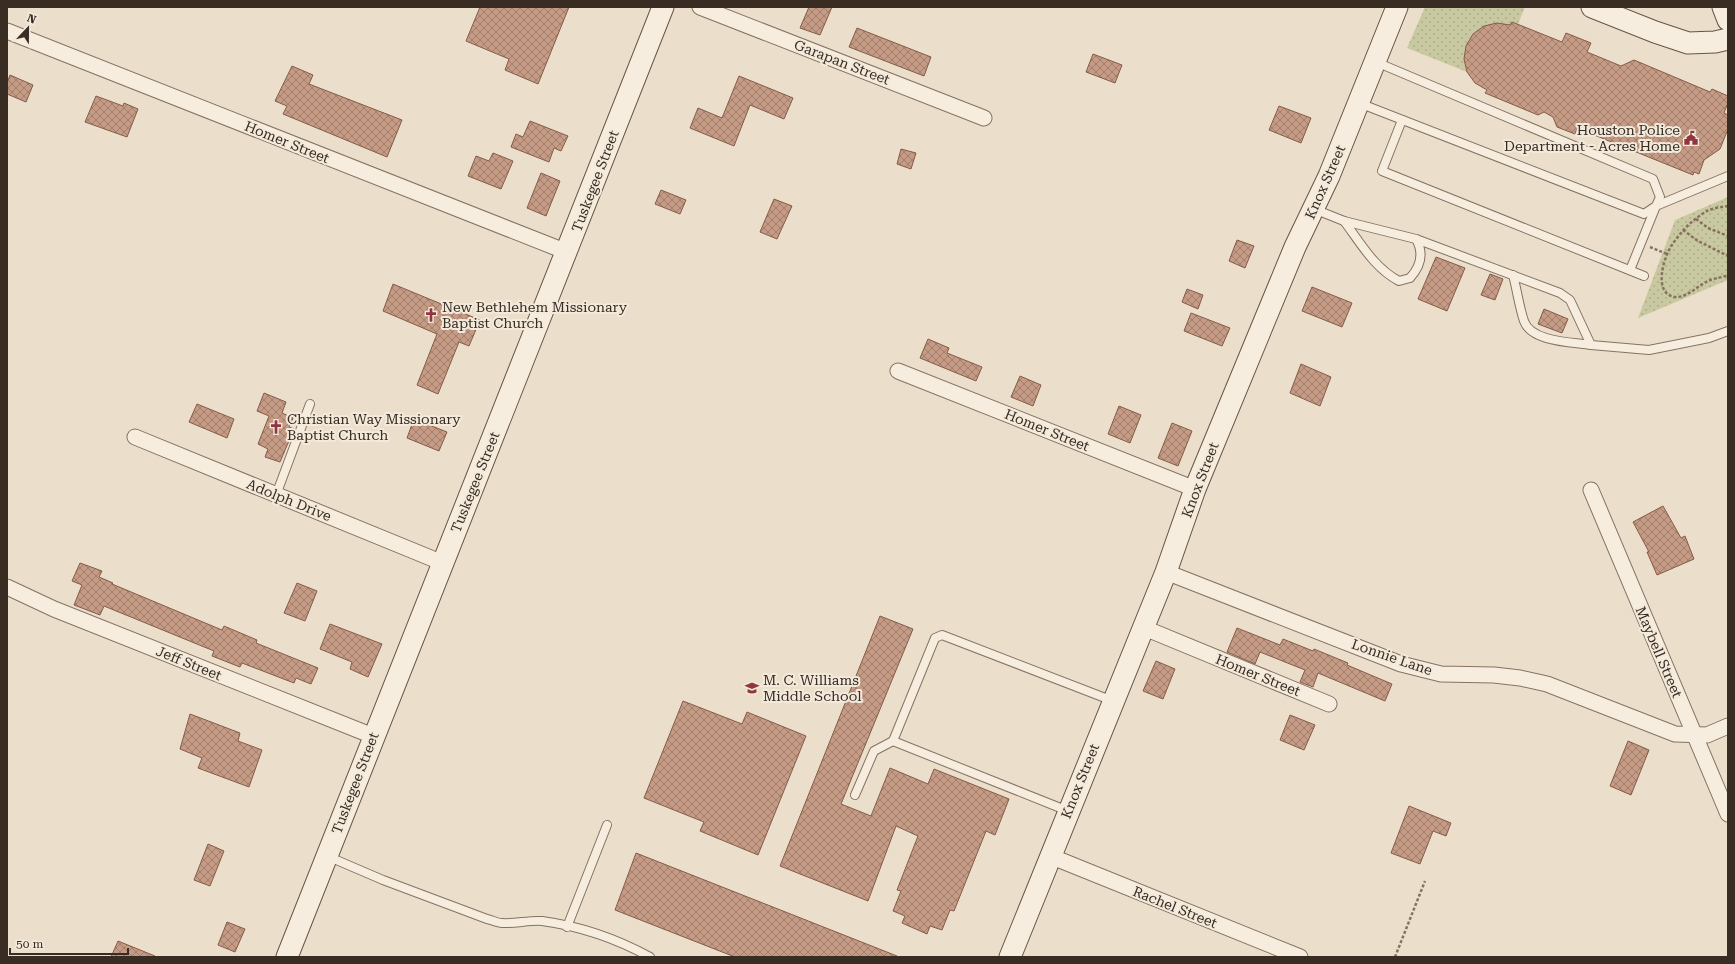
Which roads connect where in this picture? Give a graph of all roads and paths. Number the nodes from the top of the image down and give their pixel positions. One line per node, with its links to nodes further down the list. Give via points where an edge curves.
1 (663, 7): 23 (street, Tuskegee Street)
2 (700, 7): 11 (street, Garapan Street)
3 (1398, 7): 9 (street, Knox Street)
4 (1723, 7): 6 (street)
5 (1598, 8): 8 (street, via 1688,43)
6 (1728, 20)
7 (7, 31): 23 (street, Homer Street)
8 (1728, 39)
9 (1375, 62): 10 (street, Knox Street); 14 (lane, via 1653,179 1660,197)
10 (1358, 103): 12 (lane); 16 (street, Knox Street)
11 (984, 118)
12 (1402, 120): 14 (lane, via 1644,214); 26 (lane, via 1382,171)
13 (1728, 176): 14 (lane)
14 (1656, 206): 22 (lane)
15 (1728, 206): 17 (path, via 1708,210)
16 (1313, 209): 18 (lane); 35 (street, Knox Street)
17 (1696, 219): 19 (path); 20 (path, via 1708,228)
18 (1344, 221): 21 (lane); 21 (lane, via 1372,259 1387,274 1399,281 1410,278 1419,267 1421,250)
19 (1683, 230): 24 (path); 25 (path, via 1698,241)
20 (1728, 236)
21 (1416, 239): 27 (lane)
22 (1641, 243): 24 (path); 26 (lane)
23 (567, 252): 38 (street, Tuskegee Street)
24 (1667, 254): 28 (path, via 1661,279 1663,289 1675,297)
25 (1728, 256)
26 (1630, 270): 29 (lane)
27 (1513, 275): 31 (lane, via 1560,293 1570,300); 31 (lane, via 1524,322 1534,332 1547,338)
28 (1728, 275)
29 (1644, 276)
30 (1728, 331): 31 (lane, via 1709,338 1649,350)
31 (1591, 346)
32 (898, 371): 35 (street, Homer Street)
33 (310, 404): 37 (lane)
34 (135, 437): 37 (street, Adolph Drive)
35 (1195, 489): 39 (street, Knox Street)
36 (1591, 490): 45 (street, Maybell Street)
37 (276, 495): 38 (street, Adolph Drive)
38 (443, 563): 46 (street, Tuskegee Street)
39 (1166, 572): 41 (street, Knox Street); 45 (street, Lonnie Lane, via 1402,664 1441,674 1494,675 1534,681 1572,693 1668,732)
40 (7, 587): 46 (street, Jeff Street, via 61,612)
41 (1142, 627): 42 (street, Knox Street); 43 (street, Homer Street)
42 (1113, 701): 47 (lane, via 942,635 935,638); 49 (street, Knox Street)
43 (1329, 704)
44 (1728, 726): 45 (street, Lonnie Lane, via 1707,735)
45 (1693, 735): 50 (street, Maybell Street)
46 (373, 736): 52 (street, Tuskegee Street)
47 (893, 741): 48 (lane, via 874,751); 49 (lane)
48 (855, 795)
49 (1068, 811): 53 (street, Knox Street)
50 (1728, 814)
51 (607, 825): 55 (lane)
52 (327, 856): 55 (lane, via 383,880 501,923 542,921); 56 (street, Tuskegee Street)
53 (1050, 856): 58 (street, Knox Street); 59 (street, Rachel Street)
54 (1425, 881): 60 (path)
55 (567, 927): 57 (lane, via 596,934)
56 (287, 957)
57 (650, 957)
58 (1010, 957)
59 (1300, 957)
60 (1395, 957)

